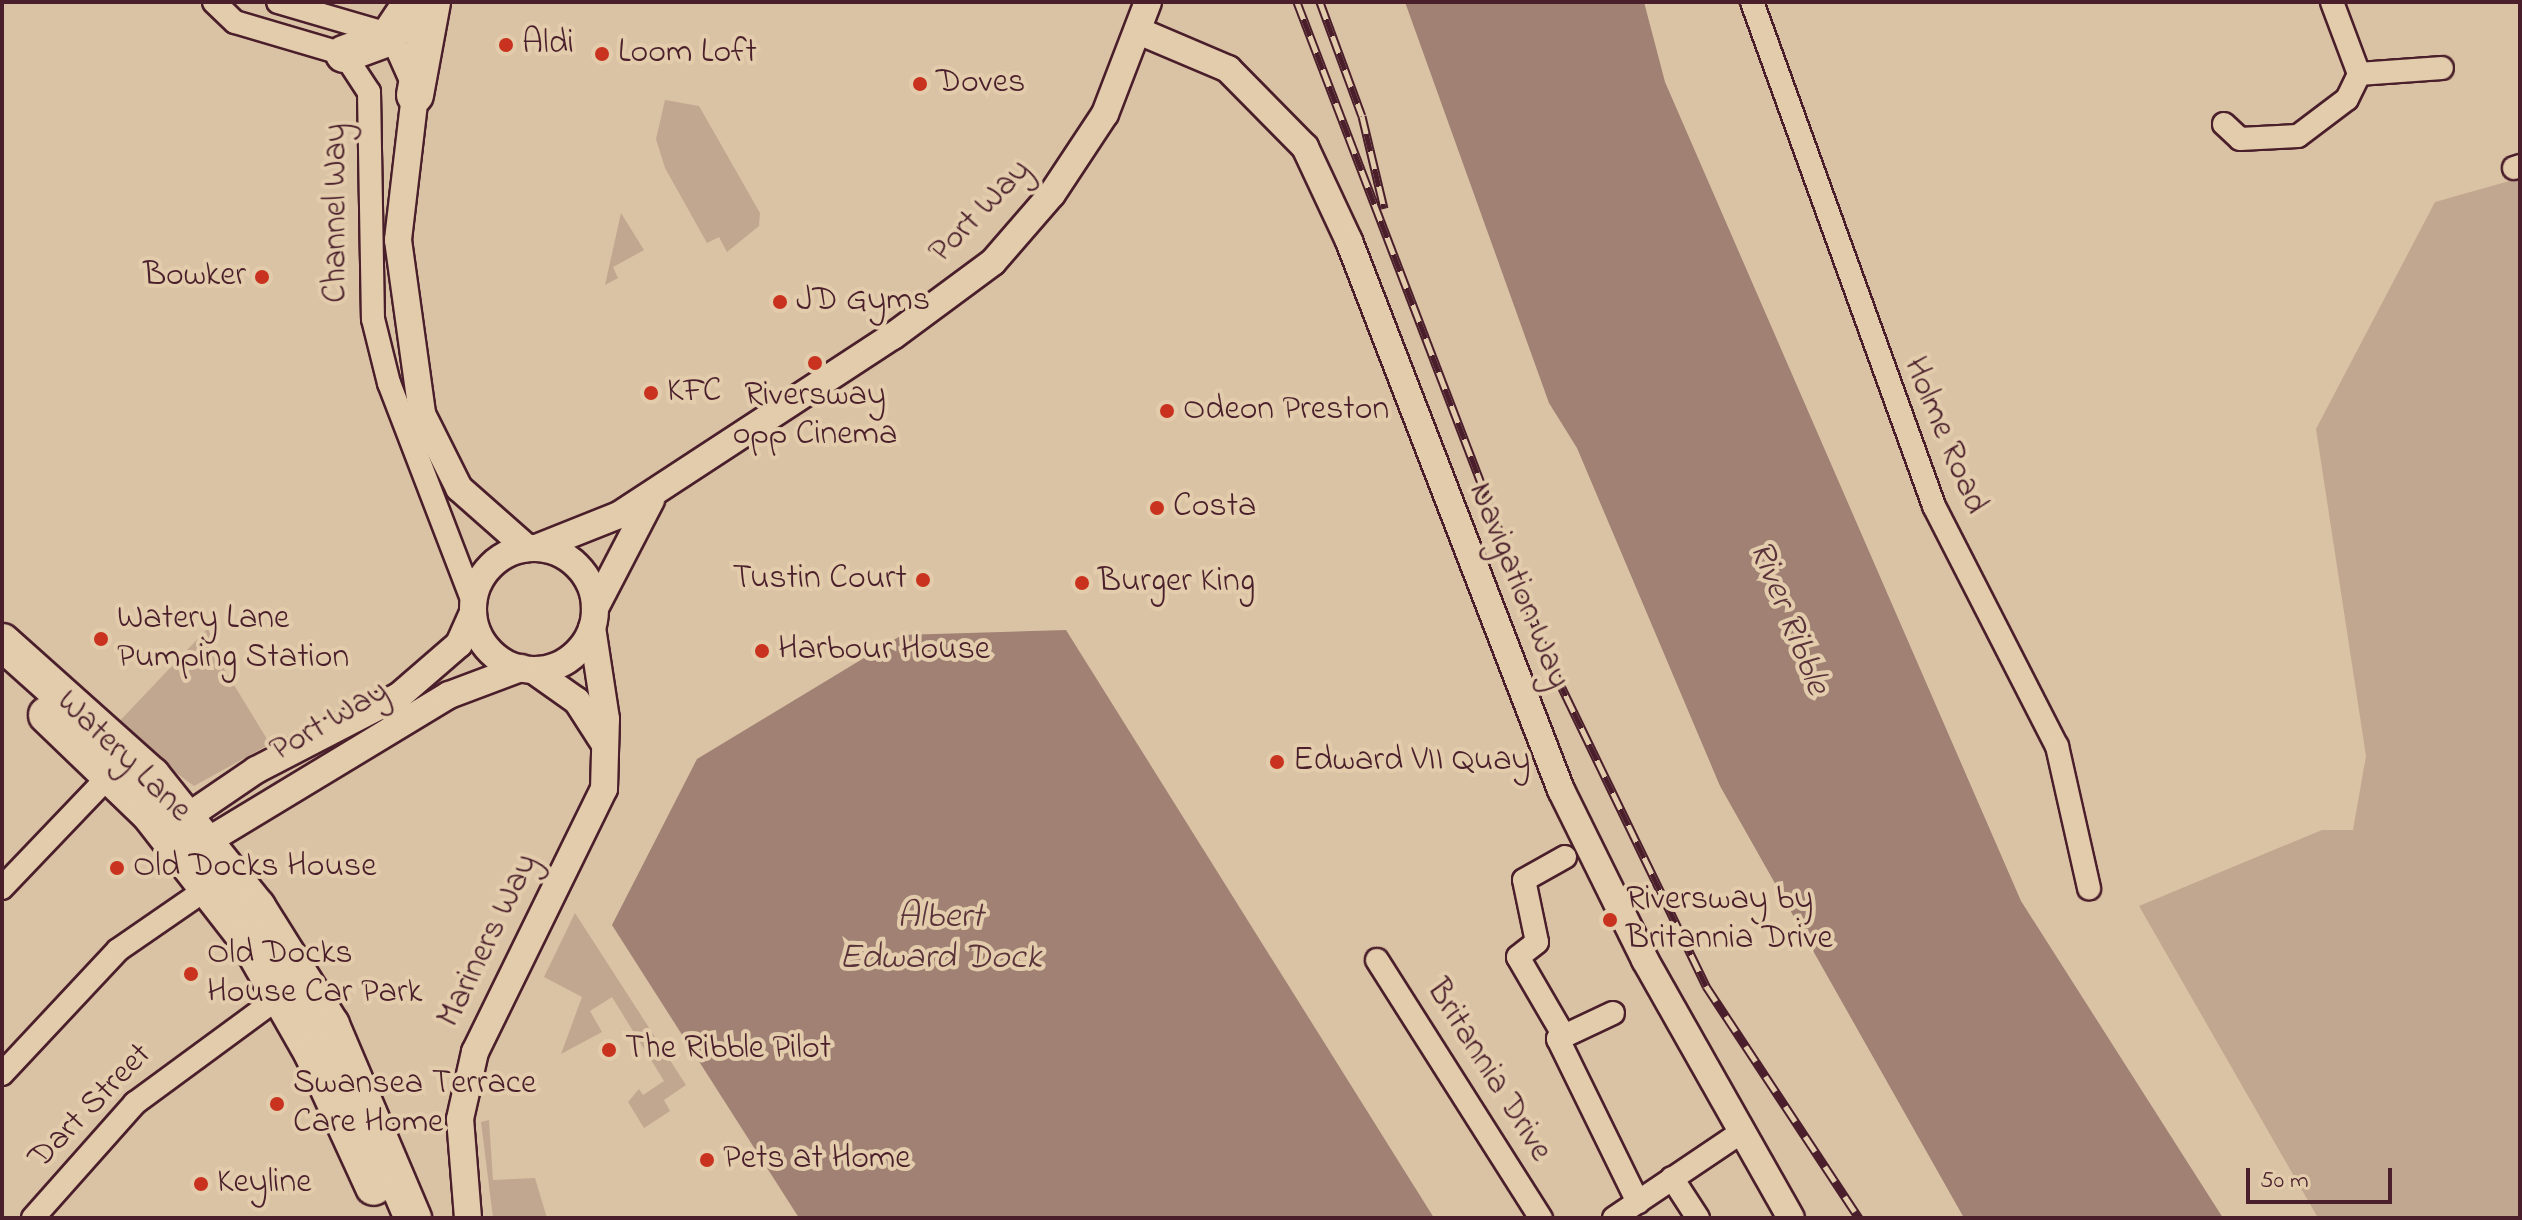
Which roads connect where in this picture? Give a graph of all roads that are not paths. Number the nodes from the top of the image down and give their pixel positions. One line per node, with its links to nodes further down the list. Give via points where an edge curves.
1 (214, 2): 10 (street, via 235,22)
2 (278, 2): 9 (street)
3 (412, 2): 9 (highway)
4 (432, 2): 13 (highway)
5 (1148, 2): 8 (street, Port Way)
6 (1752, 2): 28 (street, Holme Road, via 1934,506 2057,746)
7 (2332, 2): 12 (street)
8 (1141, 32): 15 (street, Port Way, via 1105,114 1052,194 993,262 893,336); 34 (street, Navigation Way, via 1228,69 1305,147 1349,241 1561,790 1645,960)
9 (388, 38): 10 (highway); 13 (street)
10 (344, 54): 17 (street, Channel Way, via 369,92 374,120 373,319 389,383)
11 (2446, 66): 12 (street)
12 (2359, 74): 14 (street, via 2347,99 2298,136 2232,131)
13 (415, 95): 16 (street, Channel Way, via 398,240 422,414 459,488)
14 (2222, 153)
15 (666, 482): 16 (street, Port Way, via 582,534); 18 (street, Port Way, via 637,519)
16 (532, 548): 17 (street, via 493,563); 18 (street, via 581,570)
17 (473, 607): 20 (street, via 487,648); 24 (street, Port Way, via 459,644 399,696)
18 (594, 618): 20 (street, via 567,660); 22 (street, Mariners Way)
19 (2, 642): 24 (highway, Watery Lane)
20 (527, 669): 22 (street, via 577,701); 24 (street, Port Way, via 449,695)
21 (2, 673): 23 (highway, Watery Lane)
22 (608, 749): 40 (street, Mariners Way, via 604,789 475,1052 460,1119)
23 (111, 774): 24 (highway, Watery Lane); 27 (street)
24 (186, 836): 26 (highway, Watery Lane)
25 (1565, 857): 32 (street, via 1524,880 1537,942 1518,957)
26 (220, 880): 30 (highway, Watery Lane); 33 (street, via 118,950); 39 (highway, Watery Lane, via 331,1025)
27 (2, 888)
28 (2089, 888)
29 (1377, 960): 41 (street, Britannia Drive)
30 (282, 995): 37 (street, Dart Street, via 184,1060 135,1103); 38 (highway, Watery Lane)
31 (1613, 1013): 32 (street)
32 (1564, 1036): 36 (street, via 1558,1039)
33 (2, 1074)
34 (1743, 1131): 35 (street); 44 (street, Navigation Way)
35 (1672, 1178): 36 (street); 43 (street)
36 (1638, 1202): 42 (street)
37 (33, 1218)
38 (387, 1218)
39 (413, 1218)
40 (468, 1218)
41 (1541, 1218)
42 (1614, 1218)
43 (1698, 1218)
44 (1791, 1218)

